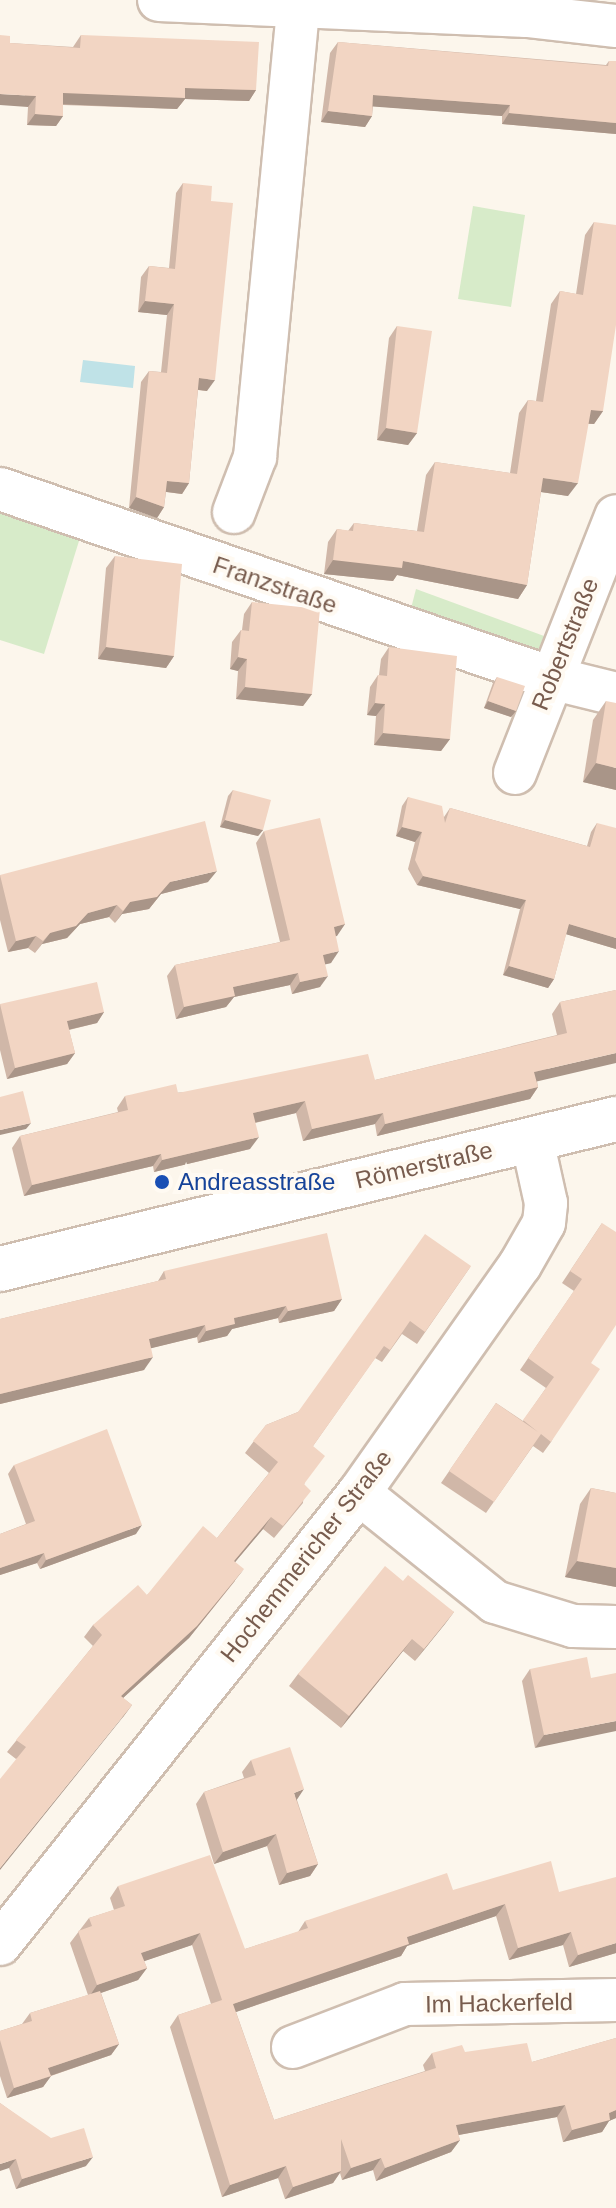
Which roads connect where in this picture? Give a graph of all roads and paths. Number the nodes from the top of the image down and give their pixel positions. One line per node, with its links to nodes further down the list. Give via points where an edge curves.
1 (159, 0): 2 (street)
2 (299, 4): 3 (street); 5 (street, via 255,457)
3 (616, 26)
4 (0, 489): 7 (street, Franzstraße)
5 (234, 512)
6 (616, 516): 7 (street, Robertstraße)
7 (551, 678): 8 (street, Franzstraße); 9 (street, Robertstraße)
8 (616, 694)
9 (515, 773)
10 (616, 1119): 11 (street, Römerstraße)
11 (532, 1140): 12 (street, Römerstraße); 13 (street, Hochemmericher Straße, via 546,1203 540,1232)
12 (0, 1269)
13 (359, 1493): 14 (street, via 495,1602 573,1626); 15 (street, Hochemmericher Straße)
14 (616, 1627)
15 (0, 1944)
16 (616, 2000): 17 (street, Im Hackerfeld, via 405,2004)
17 (293, 2047)

